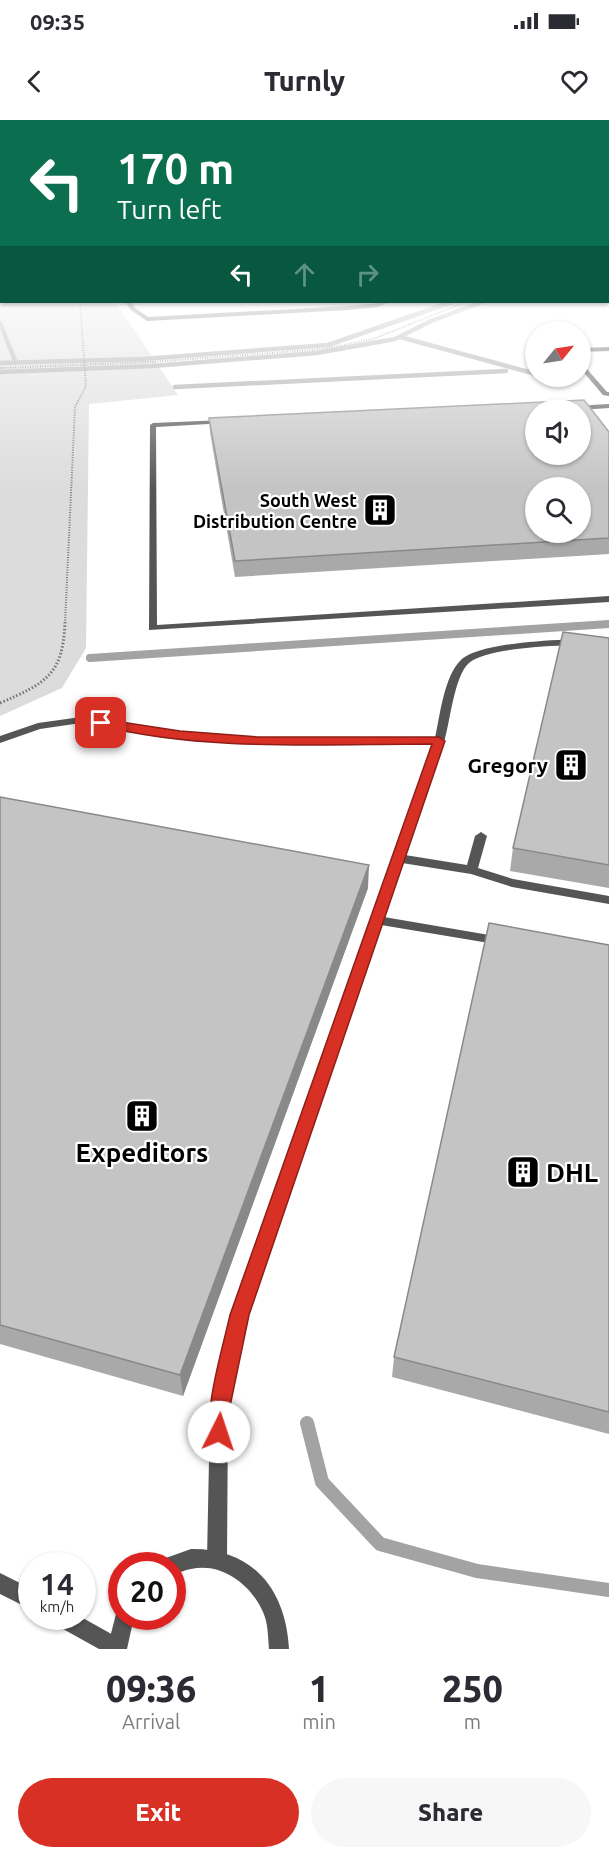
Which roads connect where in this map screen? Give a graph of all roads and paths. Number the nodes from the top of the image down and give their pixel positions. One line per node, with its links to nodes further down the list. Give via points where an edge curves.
1 (83, 347): 5 (path)
2 (332, 347): 5 (path)
3 (609, 349): 4 (street)
4 (591, 350)
5 (84, 365): 6 (path); 14 (path, via 86,386 75,407 64,647 58,666 43,684)
6 (0, 368)
7 (591, 377): 8 (street)
8 (609, 394)
9 (609, 406): 10 (street)
10 (591, 407)
11 (235, 422): 12 (street, via 153,425 152,628)
12 (609, 599)
13 (609, 641): 16 (street, via 531,646 467,659 458,672)
14 (0, 703)
15 (0, 740): 16 (street, via 38,726 81,720 180,735 258,741)
16 (439, 741): 18 (street)
17 (481, 836): 19 (street)
18 (396, 858): 19 (street); 21 (street)
19 (472, 870): 20 (street, via 512,883)
20 (609, 900)
21 (375, 920): 22 (street); 23 (street, via 239,1315 219,1411)
22 (509, 942)
23 (218, 1559): 24 (street); 30 (street, via 253,1578 272,1605 280,1635)
24 (186, 1560)
25 (0, 1583): 26 (street)
26 (18, 1593)
27 (85, 1630): 29 (street)
28 (121, 1630): 29 (street)
29 (117, 1648)
30 (279, 1649)

